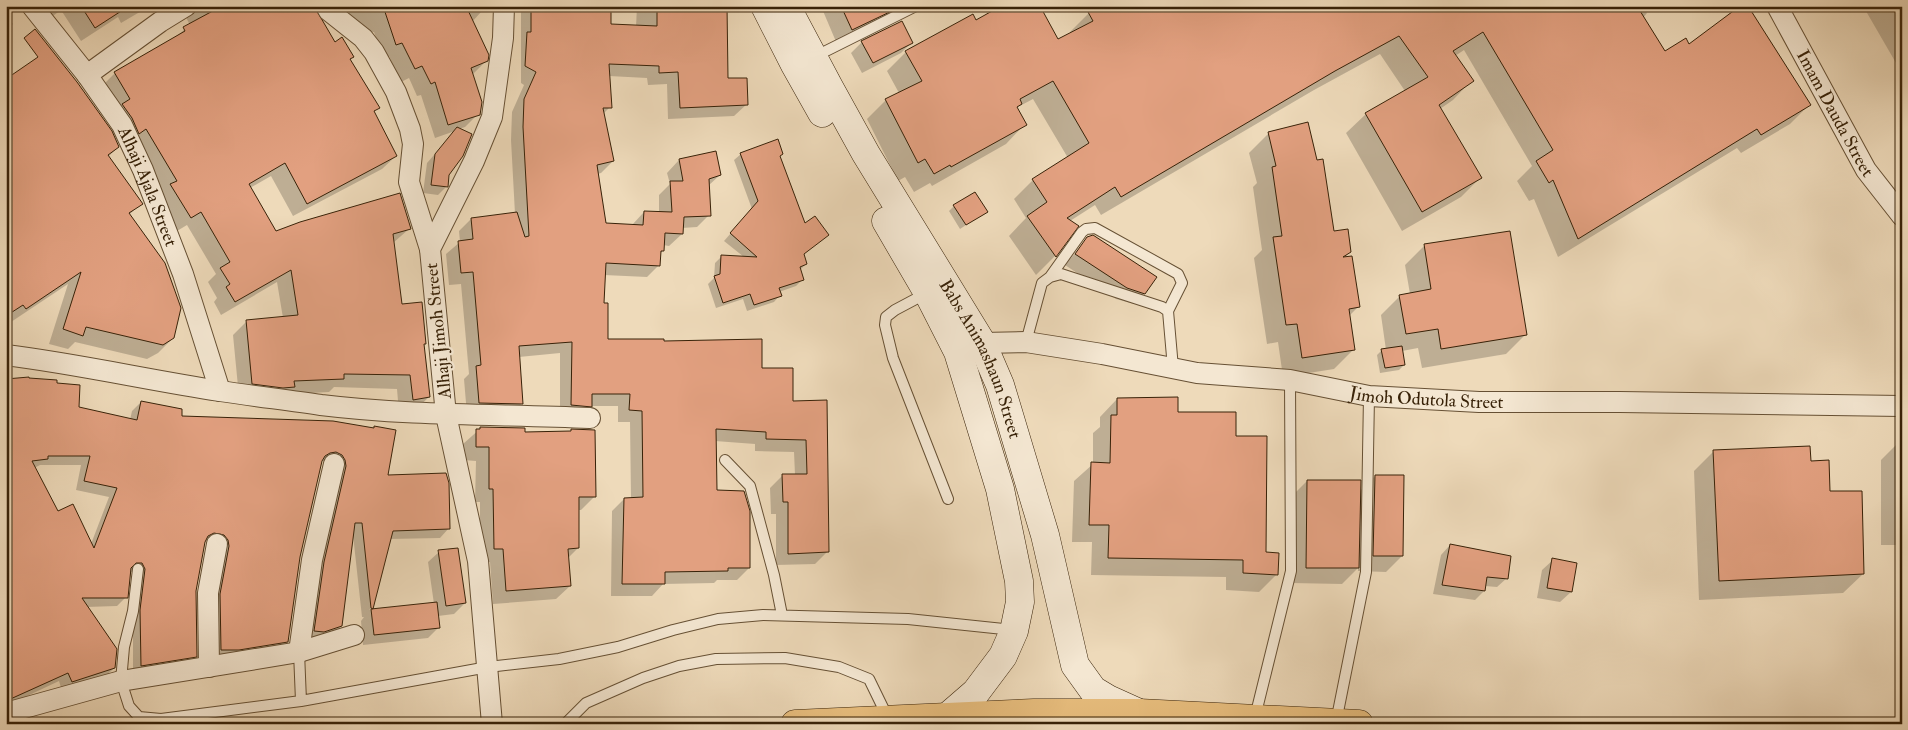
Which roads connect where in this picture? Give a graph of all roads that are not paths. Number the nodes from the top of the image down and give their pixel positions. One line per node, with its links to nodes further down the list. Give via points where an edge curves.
1 (32, 6): 10 (street, Alhaji Ajala Street)
2 (186, 6): 10 (street)
3 (326, 6): 12 (street, via 363,38 396,92 413,144 409,182)
4 (504, 6): 12 (street, Alhaji Jimoh Street, via 492,117)
5 (765, 6): 14 (main road, Babs Animashaun Street, via 808,89)
6 (786, 6): 9 (main road, Babs Animashaun Street)
7 (916, 6): 9 (lane)
8 (1777, 6): 11 (street, Imam Dauda Street, via 1866,170)
9 (813, 57): 17 (main road, Babs Animashaun Street, via 889,193 939,271)
10 (87, 75): 21 (street, Alhaji Ajala Street, via 122,125 143,170 183,274)
11 (1902, 216)
12 (430, 250): 24 (street, Alhaji Jimoh Street)
13 (1050, 277): 15 (lane, via 1061,274); 15 (lane, via 1082,232 1096,228 1178,274 1182,283); 16 (lane, via 1042,283)
14 (928, 293): 17 (main road, Babs Animashaun Street); 28 (lane, via 895,310 886,317 885,326 893,358)
15 (1168, 311): 19 (lane)
16 (1026, 342): 17 (street, Jimoh Odutola Street); 19 (street, Jimoh Odutola Street)
17 (970, 348): 32 (main road, Babs Animashaun Street, via 1020,581 1020,602); 40 (main road, Babs Animashaun Street, via 1000,384 1046,535 1075,665 1093,690)
18 (6, 355): 21 (street)
19 (1173, 368): 20 (street, Jimoh Odutola Street, via 1197,373)
20 (1290, 380): 22 (street, Jimoh Odutola Street); 42 (lane, via 1291,571)
21 (220, 391): 24 (street, via 322,405)
22 (1369, 396): 23 (street, Jimoh Odutola Street, via 1479,402); 44 (lane, via 1366,572)
23 (1902, 406)
24 (446, 415): 25 (street); 36 (street, Alhaji Jimoh Street, via 478,561)
25 (590, 418)
26 (724, 460): 31 (lane, via 750,486)
27 (334, 464): 34 (street, via 312,560)
28 (948, 499)
29 (217, 544): 35 (street, via 208,593)
30 (138, 569): 37 (lane)
31 (782, 615): 32 (lane, via 908,619); 36 (lane, via 718,619 618,647 559,659)
32 (1014, 630): 41 (main road, Babs Animashaun Street, via 1003,656 976,692)
33 (354, 635): 34 (street)
34 (299, 652): 35 (street); 38 (lane)
35 (210, 667): 37 (street)
36 (488, 667): 38 (lane); 45 (street, Alhaji Jimoh Street)
37 (121, 681): 38 (lane, via 129,706 139,717 161,719); 39 (street)
38 (301, 701)
39 (6, 713)
40 (1139, 713): 41 (highway, via 1034,713); 42 (highway)
41 (946, 718): 43 (highway)
42 (1255, 718): 44 (highway)
43 (888, 719): 46 (lane, via 869,679 839,667 786,658 752,658 679,666 643,678 586,703); 47 (highway)
44 (1347, 723)
45 (492, 724)
46 (565, 724)
47 (795, 724)

